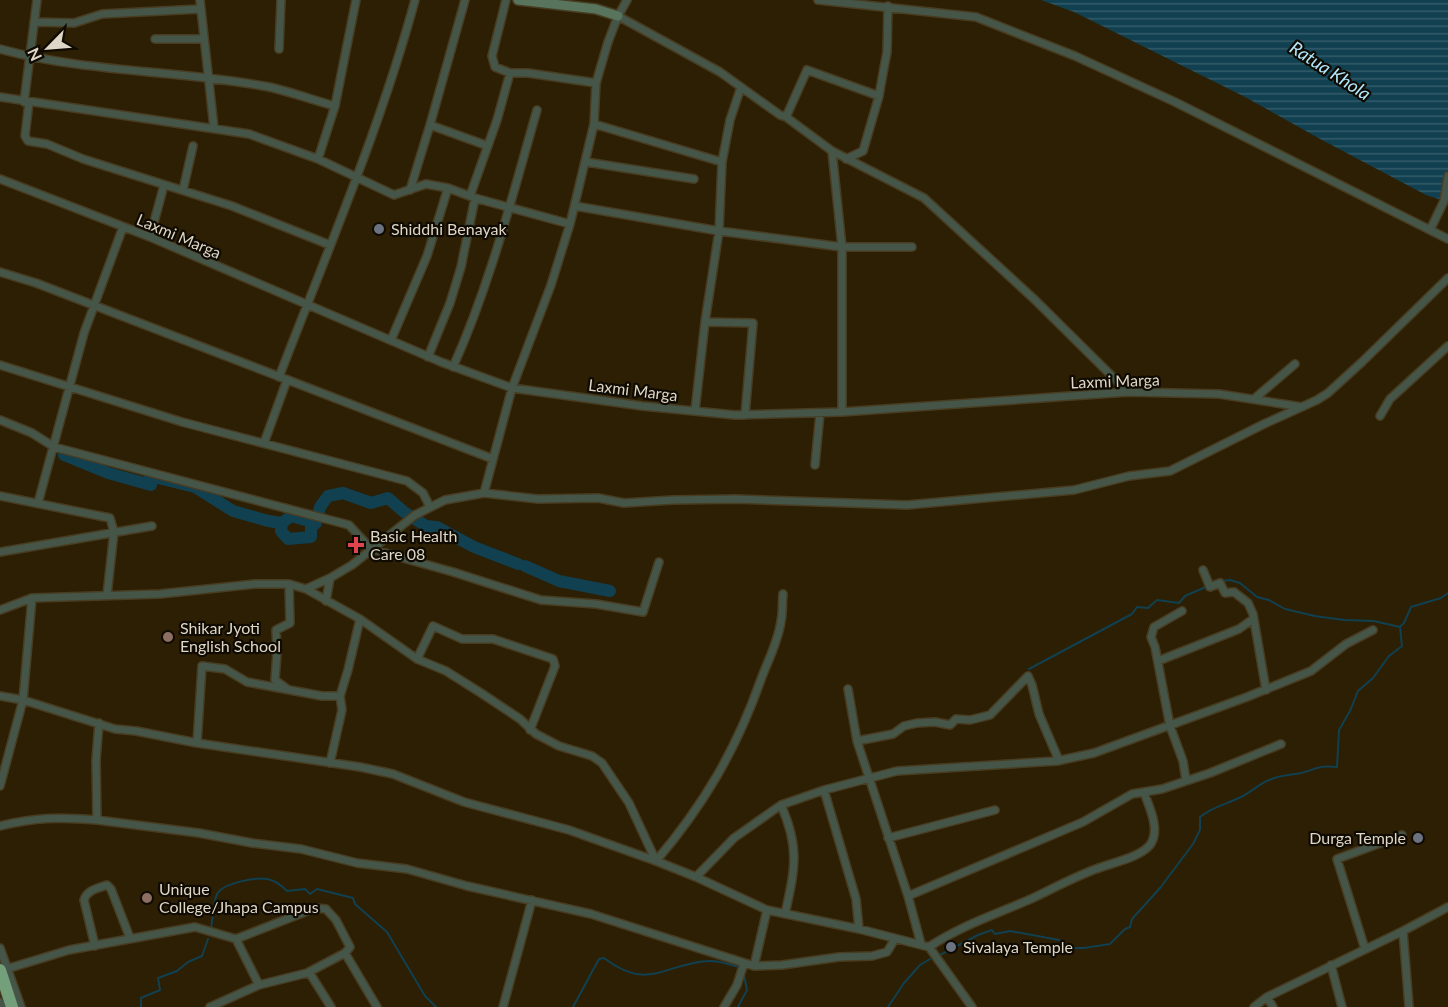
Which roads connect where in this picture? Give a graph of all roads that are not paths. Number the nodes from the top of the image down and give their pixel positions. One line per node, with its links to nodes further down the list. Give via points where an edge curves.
1 (37, 0): 14 (street)
2 (200, 0): 12 (street)
3 (281, 0): 18 (street)
4 (356, 0): 27 (street)
5 (415, 0): 41 (street)
6 (465, 0): 31 (street)
7 (506, 0): 20 (street, via 492,56 495,67)
8 (518, 0): 13 (street, via 596,9)
9 (627, 0): 13 (street)
10 (818, 0): 11 (street)
11 (888, 6): 24 (street, via 887,52); 53 (street, via 976,17 1075,56)
12 (200, 9): 14 (street, via 102,14 74,23); 16 (street)
13 (618, 16): 22 (street); 23 (street)
14 (34, 22): 19 (street)
15 (155, 39): 16 (street)
16 (203, 39): 21 (street)
17 (0, 49): 19 (street)
18 (279, 49)
19 (28, 57): 21 (street); 26 (street)
20 (510, 72): 22 (street); 34 (street)
21 (207, 79): 27 (street, via 269,87); 32 (street)
22 (596, 83): 30 (street)
23 (741, 87): 29 (street); 39 (street)
24 (879, 96): 29 (street, via 807,70); 37 (street, via 863,151)
25 (0, 97): 26 (street)
26 (27, 102): 32 (street); 44 (street, via 28,141 47,144)
27 (335, 106): 36 (street)
28 (537, 110): 50 (street)
29 (786, 117): 35 (street)
30 (594, 124): 38 (street); 39 (street)
31 (430, 125): 34 (street); 47 (street)
32 (214, 128): 36 (street, via 249,134)
33 (193, 146): 46 (street)
34 (488, 146): 48 (street)
35 (832, 151): 37 (street); 58 (street)
36 (318, 159): 41 (street)
37 (846, 159): 74 (street, via 924,198)
38 (586, 162): 43 (street); 49 (street)
39 (722, 162): 54 (street)
40 (1448, 176): 53 (street, via 1444,201)
41 (358, 177): 47 (street, via 394,195); 57 (street)
42 (0, 179): 52 (street, Laxmi Marga)
43 (694, 179)
44 (164, 186): 46 (street); 55 (street)
45 (448, 188): 47 (street, via 426,184); 48 (street); 65 (street, via 427,256)
46 (183, 190): 57 (street)
47 (410, 190)
48 (472, 197): 50 (street); 67 (street, via 461,267)
49 (575, 206): 51 (street); 54 (street)
50 (509, 207): 51 (street); 70 (street, via 471,327)
51 (570, 224): 73 (street)
52 (123, 227): 55 (street, Laxmi Marga); 63 (street)
53 (1430, 230): 56 (street)
54 (719, 231): 58 (street); 64 (street)
55 (150, 237): 62 (street, Laxmi Marga)
56 (1448, 239)
57 (330, 245): 62 (street)
58 (842, 247): 59 (street); 79 (street)
59 (912, 248)
60 (0, 272): 63 (street)
61 (1448, 278): 76 (street, via 1348,376)
62 (307, 305): 65 (street, Laxmi Marga); 71 (street)
63 (94, 306): 71 (street); 72 (street)
64 (705, 322): 77 (street); 80 (street, via 753,323)
65 (390, 340): 67 (street, Laxmi Marga)
66 (1448, 346): 81 (street, via 1390,399)
67 (428, 357): 70 (street, Laxmi Marga)
68 (1295, 364): 75 (street)
69 (0, 365): 72 (street)
70 (453, 367): 73 (street, Laxmi Marga)
71 (283, 378): 83 (street); 85 (street)
72 (69, 387): 83 (street); 84 (street)
73 (512, 388): 77 (street, Laxmi Marga); 85 (street)
74 (1128, 392): 75 (street, Laxmi Marga, via 1219,394); 79 (street, Laxmi Marga)
75 (1254, 399): 76 (street, Laxmi Marga)
76 (1302, 407): 87 (street, via 1170,471 1129,476 1074,490 907,506 735,499 624,503 598,498 538,499)
77 (695, 411): 80 (street, Laxmi Marga)
78 (820, 412): 79 (street, Laxmi Marga); 80 (street, Laxmi Marga); 86 (street)
79 (842, 412)
80 (745, 415)
81 (1380, 416)
82 (0, 420): 84 (street)
83 (264, 444): 90 (street, via 407,481 423,493)
84 (54, 447): 89 (street); 93 (street, via 318,515 349,525)
85 (493, 459): 87 (street)
86 (815, 465)
87 (484, 493): 90 (street, via 445,500)
88 (0, 496): 89 (street)
89 (38, 503): 92 (street, via 108,516)
90 (430, 507): 93 (street)
91 (152, 526): 92 (street)
92 (114, 532): 94 (street); 101 (street)
93 (371, 549): 95 (street, via 541,600 637,612 643,612); 97 (street)
94 (0, 552)
95 (659, 562)
96 (1203, 570): 107 (street, via 1210,587 1220,584 1225,593 1234,592 1248,603)
97 (330, 578): 99 (street); 103 (street)
98 (289, 584): 99 (street); 101 (street); 111 (street, via 290,623 276,630 275,680)
99 (306, 589): 103 (street)
100 (783, 594): 137 (street, via 776,642 745,724 700,805)
101 (107, 596): 102 (street)
102 (32, 598): 104 (street); 116 (street)
103 (326, 601): 106 (street)
104 (0, 610)
105 (1182, 611): 110 (street, via 1154,627 1151,637)
106 (360, 619): 109 (street); 115 (street)
107 (1253, 619): 110 (street, via 1239,629); 113 (street)
108 (1372, 630): 113 (street, via 1311,671)
109 (417, 659): 119 (street, via 446,671 520,719); 119 (street, via 433,626 462,639 493,639 553,659 555,666)
110 (1158, 661): 118 (street)
111 (287, 689): 115 (street); 121 (street, via 247,682 225,669 202,666)
112 (848, 689): 120 (street)
113 (1266, 690): 118 (street)
114 (0, 696): 116 (street)
115 (340, 696): 125 (street, via 342,710)
116 (23, 700): 117 (street); 123 (street)
117 (99, 723): 121 (street); 133 (street)
118 (1170, 726): 124 (street, via 1094,753); 127 (street)
119 (530, 730): 137 (street, via 602,763 629,803)
120 (856, 741): 124 (street, via 893,734 917,723 950,725 956,719 990,715 1028,676); 126 (street)
121 (197, 744): 125 (street)
122 (1281, 744): 127 (street)
123 (4, 755): 128 (street)
124 (1057, 761): 126 (street, via 897,771)
125 (330, 763): 137 (street, via 393,774 464,802 569,830)
126 (868, 779): 129 (street); 136 (street)
127 (1186, 780): 130 (street)
128 (0, 786)
129 (824, 790): 131 (street); 144 (street, via 856,899)
130 (1144, 792): 139 (street, via 1132,794 1083,822); 150 (street, via 1154,828 1152,843 1146,849)
131 (781, 805): 138 (street, via 734,838); 143 (street, via 795,849 795,870)
132 (995, 810): 136 (street)
133 (97, 820): 134 (street, via 55,817); 140 (street, via 301,849 357,863 407,869)
134 (0, 826)
135 (1402, 835): 152 (street, via 1337,859)
136 (888, 838): 139 (street)
137 (656, 861): 138 (street)
138 (696, 877): 142 (street)
139 (908, 896): 150 (street)
140 (532, 900): 154 (street, via 591,914); 168 (street)
141 (1448, 907): 145 (street)
142 (767, 910): 143 (street); 156 (street)
143 (785, 914): 144 (street)
144 (859, 929): 148 (street)
145 (1404, 931): 152 (street); 174 (street)
146 (130, 938): 147 (street, via 195,927); 149 (street); 149 (street, via 107,885 92,890 84,900)
147 (236, 939): 153 (street, via 315,908 326,909 350,947); 159 (street)
148 (895, 939): 150 (street); 156 (street, via 887,952 872,956)
149 (95, 945): 157 (street)
150 (925, 946): 170 (street)
151 (0, 948): 157 (street)
152 (1365, 949): 155 (street)
153 (345, 953): 158 (street); 167 (street)
154 (744, 963): 156 (street); 169 (street)
155 (1331, 965): 160 (street); 173 (street)
156 (754, 966)
157 (2, 970): 163 (highway); 164 (street)
158 (309, 972): 159 (street); 166 (street)
159 (259, 985): 165 (street)
160 (1267, 997): 171 (street); 172 (street)
161 (0, 1002): 162 (street)
162 (2, 1007)
163 (12, 1007)
164 (21, 1007)
165 (210, 1007)
166 (332, 1007)
167 (377, 1007)
168 (503, 1007)
169 (724, 1007)
170 (972, 1007)
171 (1254, 1007)
172 (1273, 1007)
173 (1342, 1007)
174 (1409, 1007)

